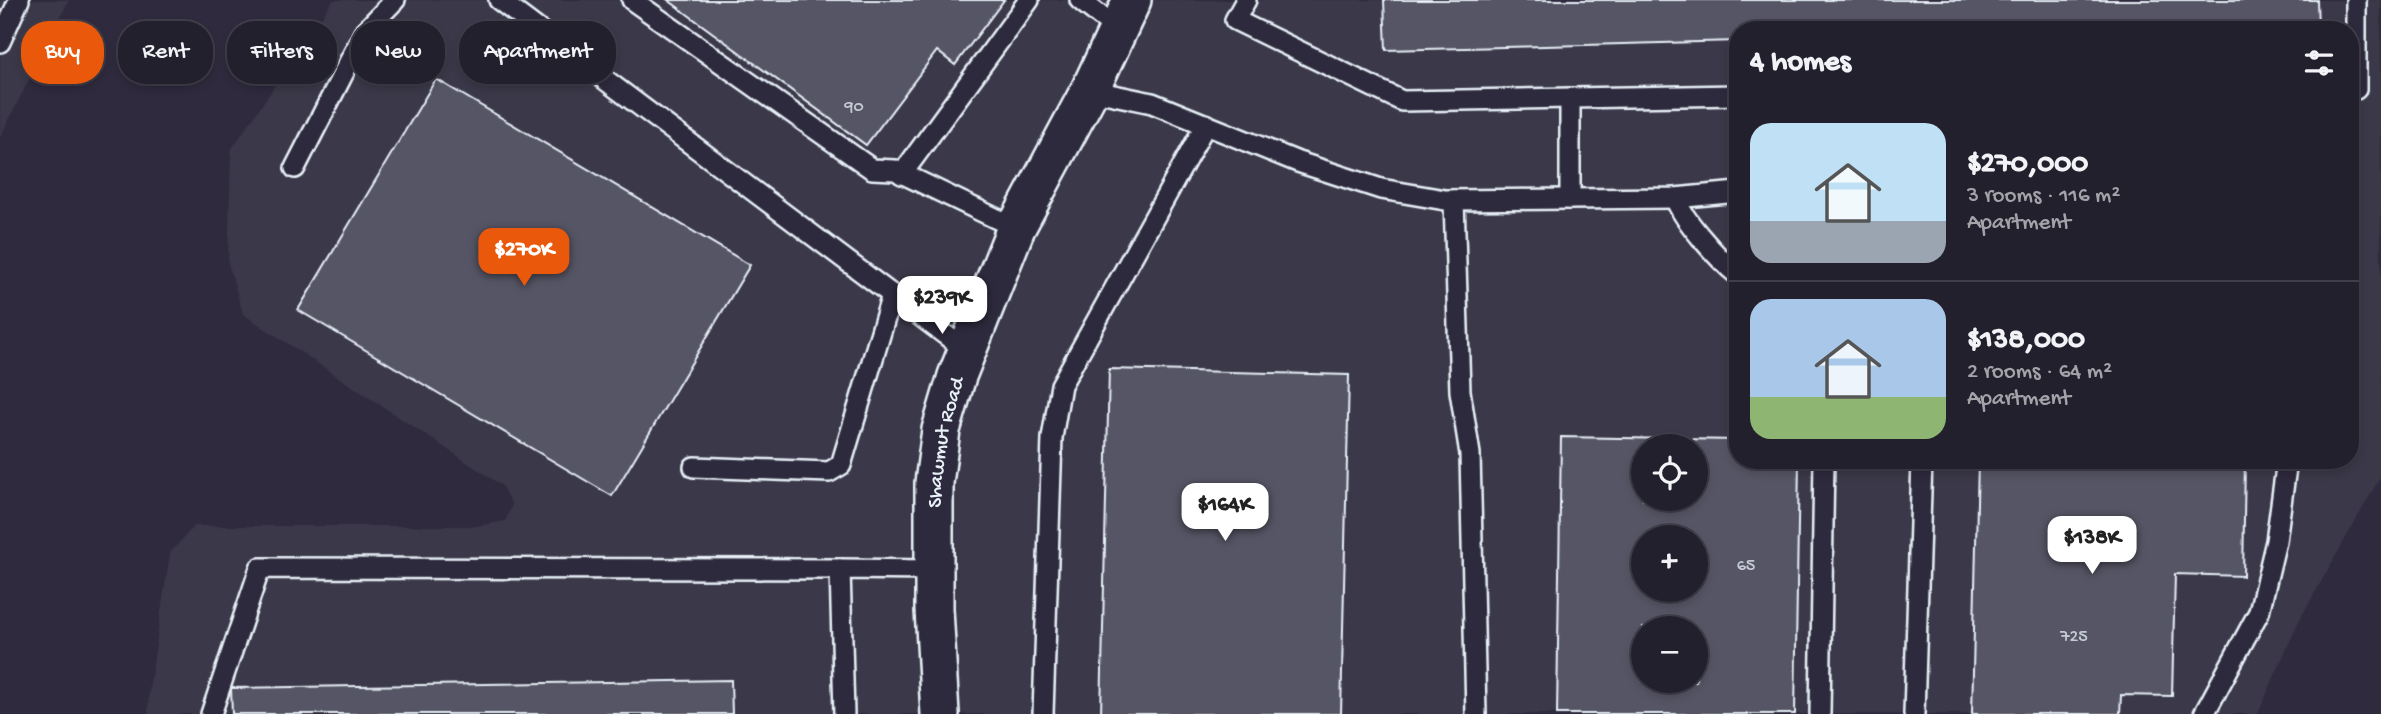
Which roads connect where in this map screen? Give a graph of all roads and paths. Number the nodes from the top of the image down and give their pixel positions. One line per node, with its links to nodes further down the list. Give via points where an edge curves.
1 (19, 0): 11 (lane)
2 (395, 0): 16 (lane, via 365,32)
3 (499, 0): 24 (lane)
4 (632, 0): 17 (lane, via 872,169)
5 (1030, 0): 17 (lane)
6 (1080, 0): 9 (lane)
7 (1246, 0): 14 (lane, via 1235,20 1402,101)
8 (2356, 0): 10 (lane)
9 (1125, 15): 12 (street, Shawmut Road)
10 (2356, 21)
11 (0, 42)
12 (1090, 89): 15 (lane, via 1152,103); 22 (street, Shawmut Road)
13 (1729, 95): 14 (lane)
14 (1570, 98): 20 (lane)
15 (1206, 124): 21 (lane, via 1298,162 1381,189); 35 (lane, via 1057,396)
16 (295, 169)
17 (902, 174): 22 (lane)
18 (1729, 193): 19 (lane)
19 (1675, 198): 20 (lane); 23 (lane, via 1703,239)
20 (1570, 199): 21 (lane)
21 (1454, 200): 36 (lane, via 1460,391 1470,454)
22 (1016, 228): 25 (street, Shawmut Road)
23 (1729, 266)
24 (892, 295): 25 (lane); 26 (lane, via 841,465 829,472)
25 (967, 351): 31 (street, Shawmut Road, via 941,430 934,483)
26 (694, 467)
27 (1824, 469): 37 (lane)
28 (1922, 469): 38 (lane)
29 (2286, 469): 39 (lane, via 2276,541 2259,612)
30 (840, 569): 31 (lane); 32 (lane, via 260,568); 33 (lane)
31 (934, 569): 34 (street, Shawmut Road)
32 (211, 714)
33 (844, 714)
34 (940, 714)
35 (1043, 714)
36 (1476, 714)
37 (1820, 714)
38 (1914, 714)
39 (2204, 714)

